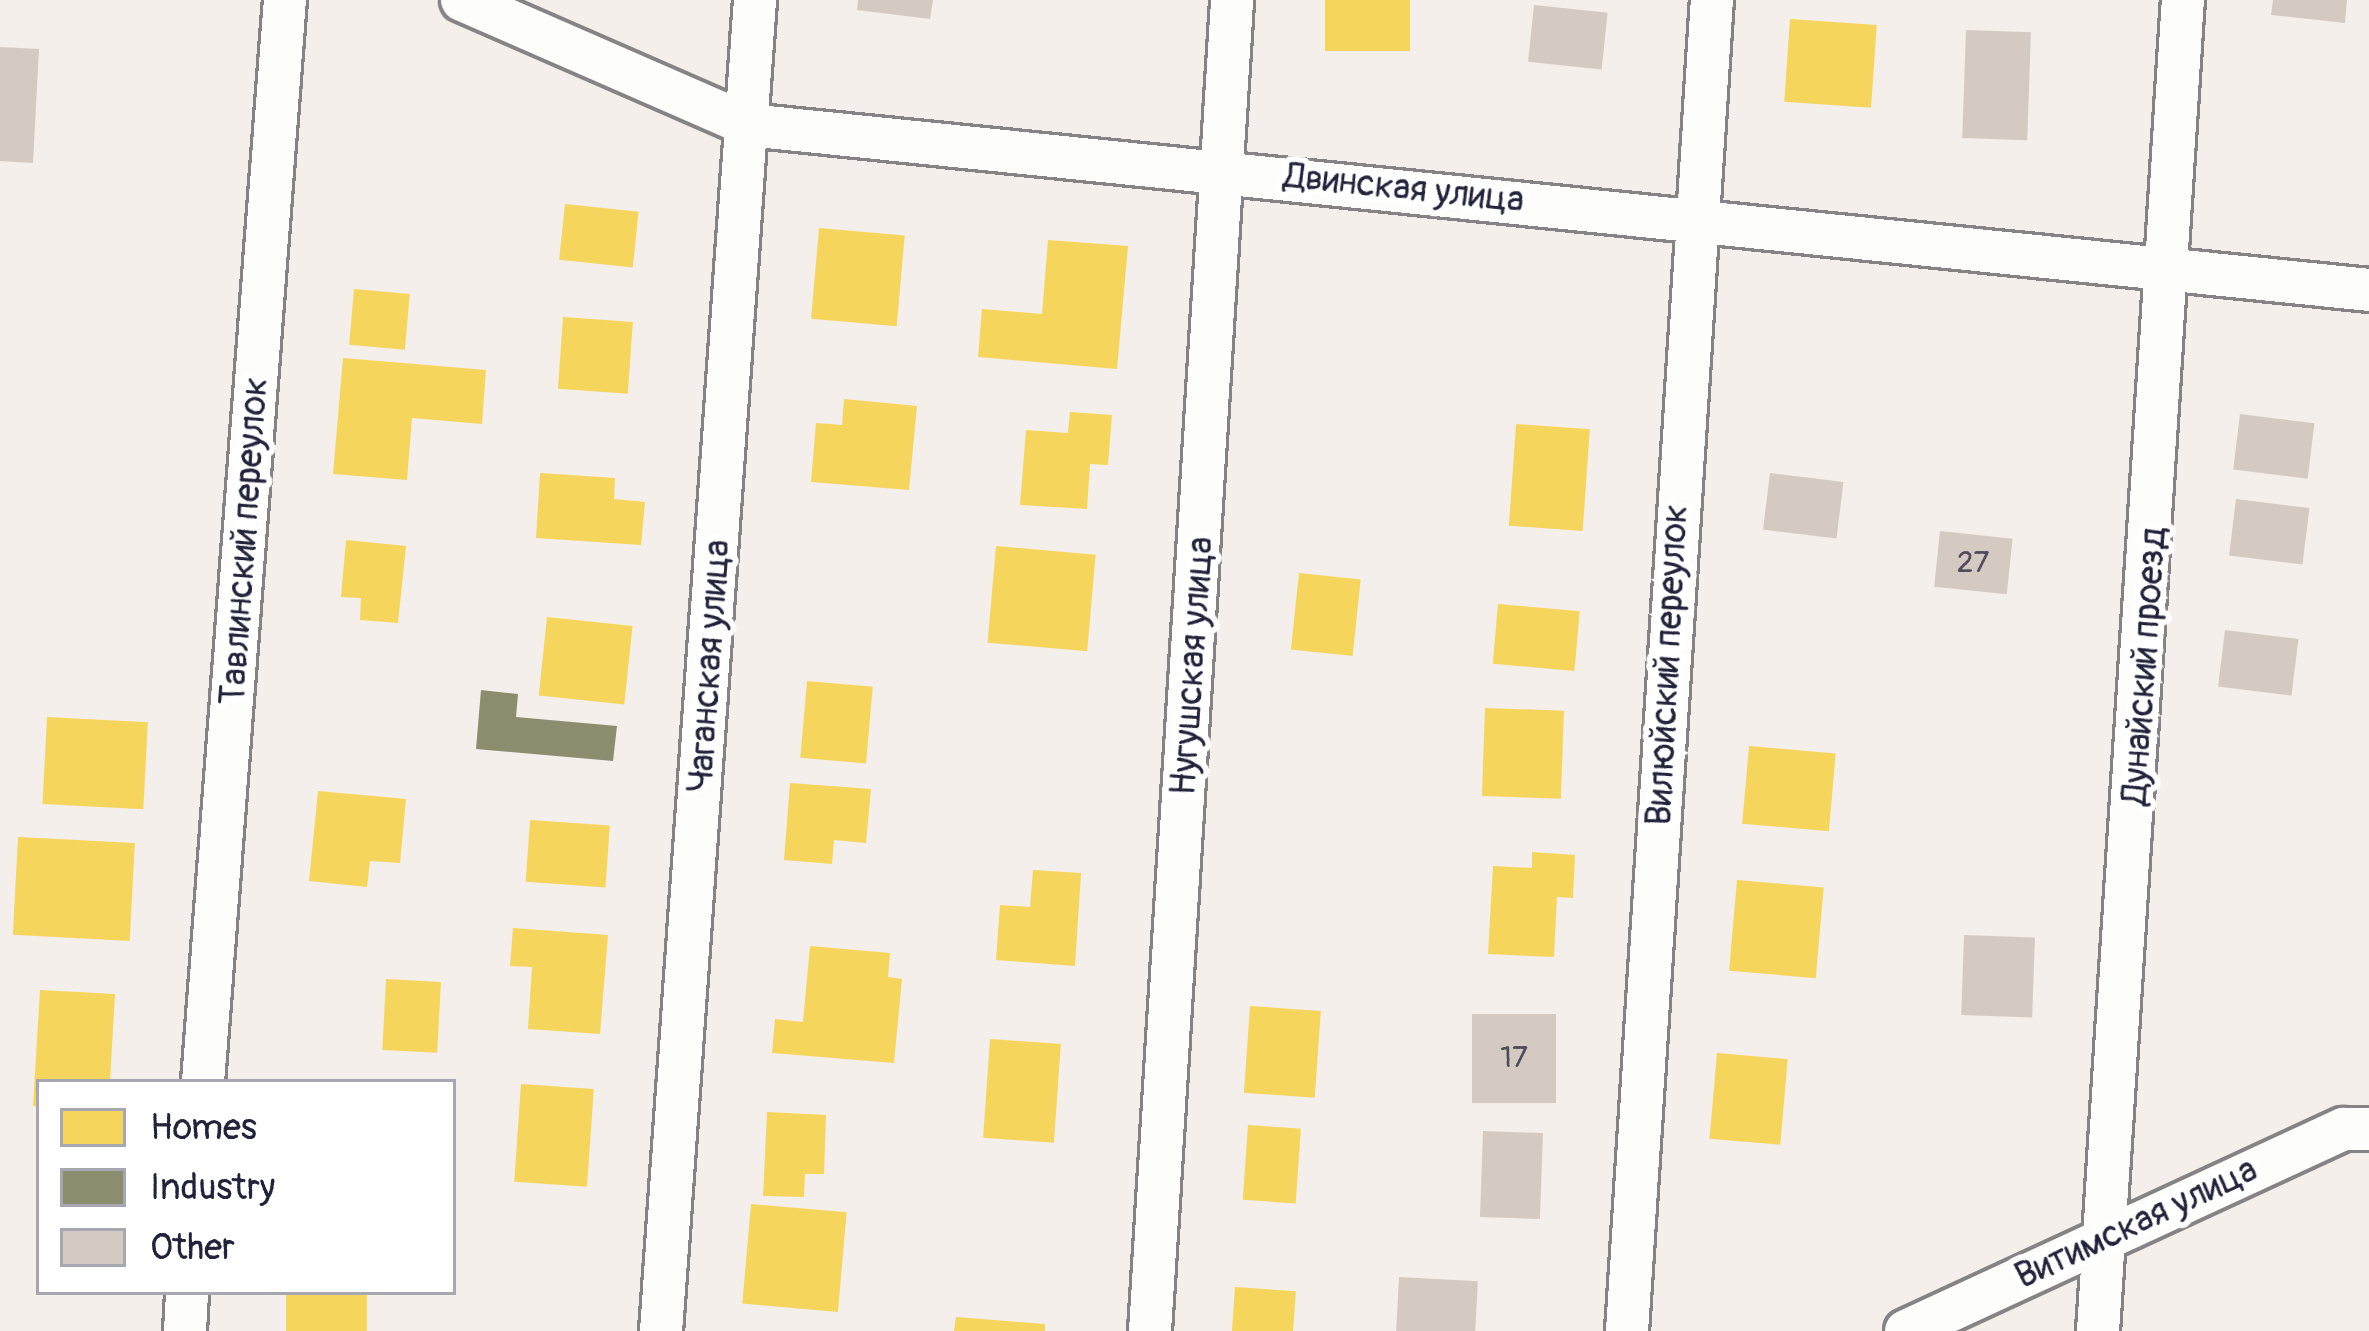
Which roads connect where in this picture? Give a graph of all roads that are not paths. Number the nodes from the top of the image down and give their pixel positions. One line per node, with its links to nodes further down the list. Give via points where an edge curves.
1 (285, 0): 12 (street, Тавлинский переулок)
2 (462, 0): 7 (street, Двинская улица)
3 (754, 0): 7 (street, Чаганская улица)
4 (1232, 0): 8 (street, Нугушская улица)
5 (1712, 0): 9 (street, Вилюйский переулок)
6 (2183, 0): 10 (street, Дунайский проезд)
7 (748, 124): 8 (street, Двинская улица); 17 (street, Чаганская улица)
8 (1223, 168): 9 (street, Двинская улица); 18 (street, Нугушская улица)
9 (1694, 220): 10 (street, Двинская улица); 19 (street, Вилюйский переулок)
10 (2172, 264): 11 (street, Двинская улица); 14 (street, Дунайский проезд)
11 (2369, 290)
12 (203, 1079)
13 (2369, 1129): 14 (street, Витимская улица, via 2344,1129)
14 (2104, 1235): 20 (street, Витимская улица); 21 (street, Дунайский проезд)
15 (188, 1295): 16 (street)
16 (184, 1331)
17 (661, 1331)
18 (1150, 1331)
19 (1628, 1331)
20 (1906, 1331)
21 (2098, 1331)

